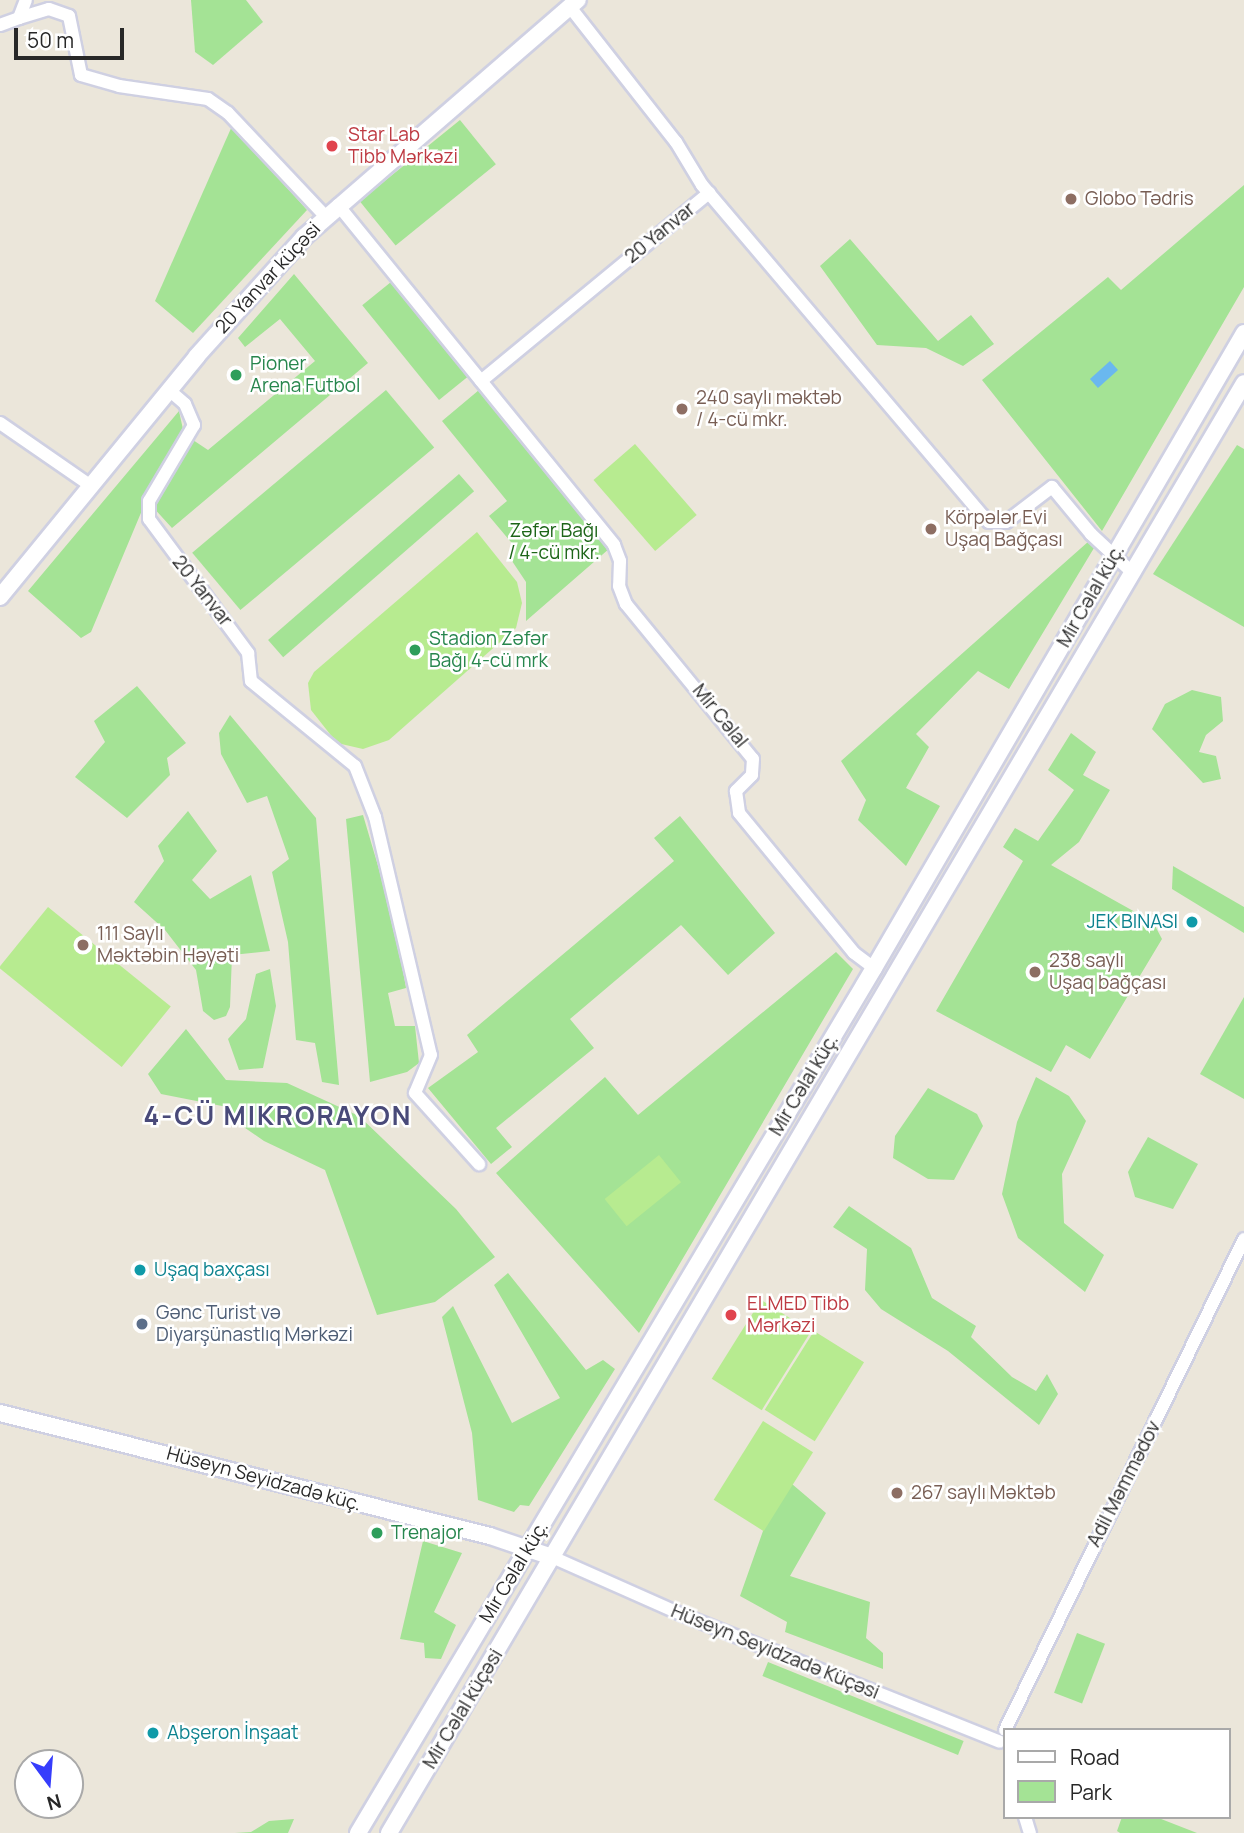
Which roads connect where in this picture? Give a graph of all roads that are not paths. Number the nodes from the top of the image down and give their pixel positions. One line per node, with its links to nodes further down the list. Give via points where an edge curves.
1 (26, 0): 3 (street)
2 (574, 4): 5 (street, 20 Yanvar); 6 (street, 20 Yanvar küçəsi)
3 (19, 18): 4 (street); 7 (street, via 49,9 69,16 82,75 119,86 208,99 228,113)
4 (0, 24)
5 (709, 193): 9 (street, 20 Yanvar); 14 (street, 20 Yanvar, via 989,522 1013,518 1052,487)
6 (338, 205): 7 (street, 20 Yanvar küçəsi); 9 (street)
7 (325, 216): 11 (street, 20 Yanvar küçəsi)
8 (1244, 333): 14 (street, Mir Cəlal küç.)
9 (481, 381): 17 (street, Mir Cəlal, via 614,545 621,596 753,759 752,775 736,791 739,813 854,953)
10 (1244, 383): 15 (street, Mir Cəlal küç.)
11 (169, 390): 13 (street, 20 Yanvar küçəsi); 18 (street, 20 Yanvar, via 186,404 194,425 149,501 149,519 248,653 250,681 355,766 375,817 431,1055 415,1093)
12 (0, 423): 13 (street)
13 (91, 486): 16 (street, 20 Yanvar küçəsi)
14 (1114, 556): 15 (street); 17 (street, Mir Cəlal küç.)
15 (1133, 573): 22 (street, Mir Cəlal küç.)
16 (0, 597)
17 (874, 968): 21 (street, Mir Cəlal küç.)
18 (479, 1164)
19 (1244, 1239): 24 (street, Adil Məmmədov)
20 (0, 1413): 21 (street, Hüseyn Seyidzadə küç.)
21 (528, 1547): 22 (street, Hüseyn Seyidzadə küç.); 26 (street, Mir Cəlal küç.)
22 (552, 1557): 23 (street, Mir Cəlal küç.); 25 (street, Hüseyn Seyidzadə Küçəsi, via 683,1615)
23 (537, 1585): 27 (street, Mir Cəlal küçəsi)
24 (1010, 1728)
25 (1002, 1739)
26 (358, 1833)
27 (389, 1833)

